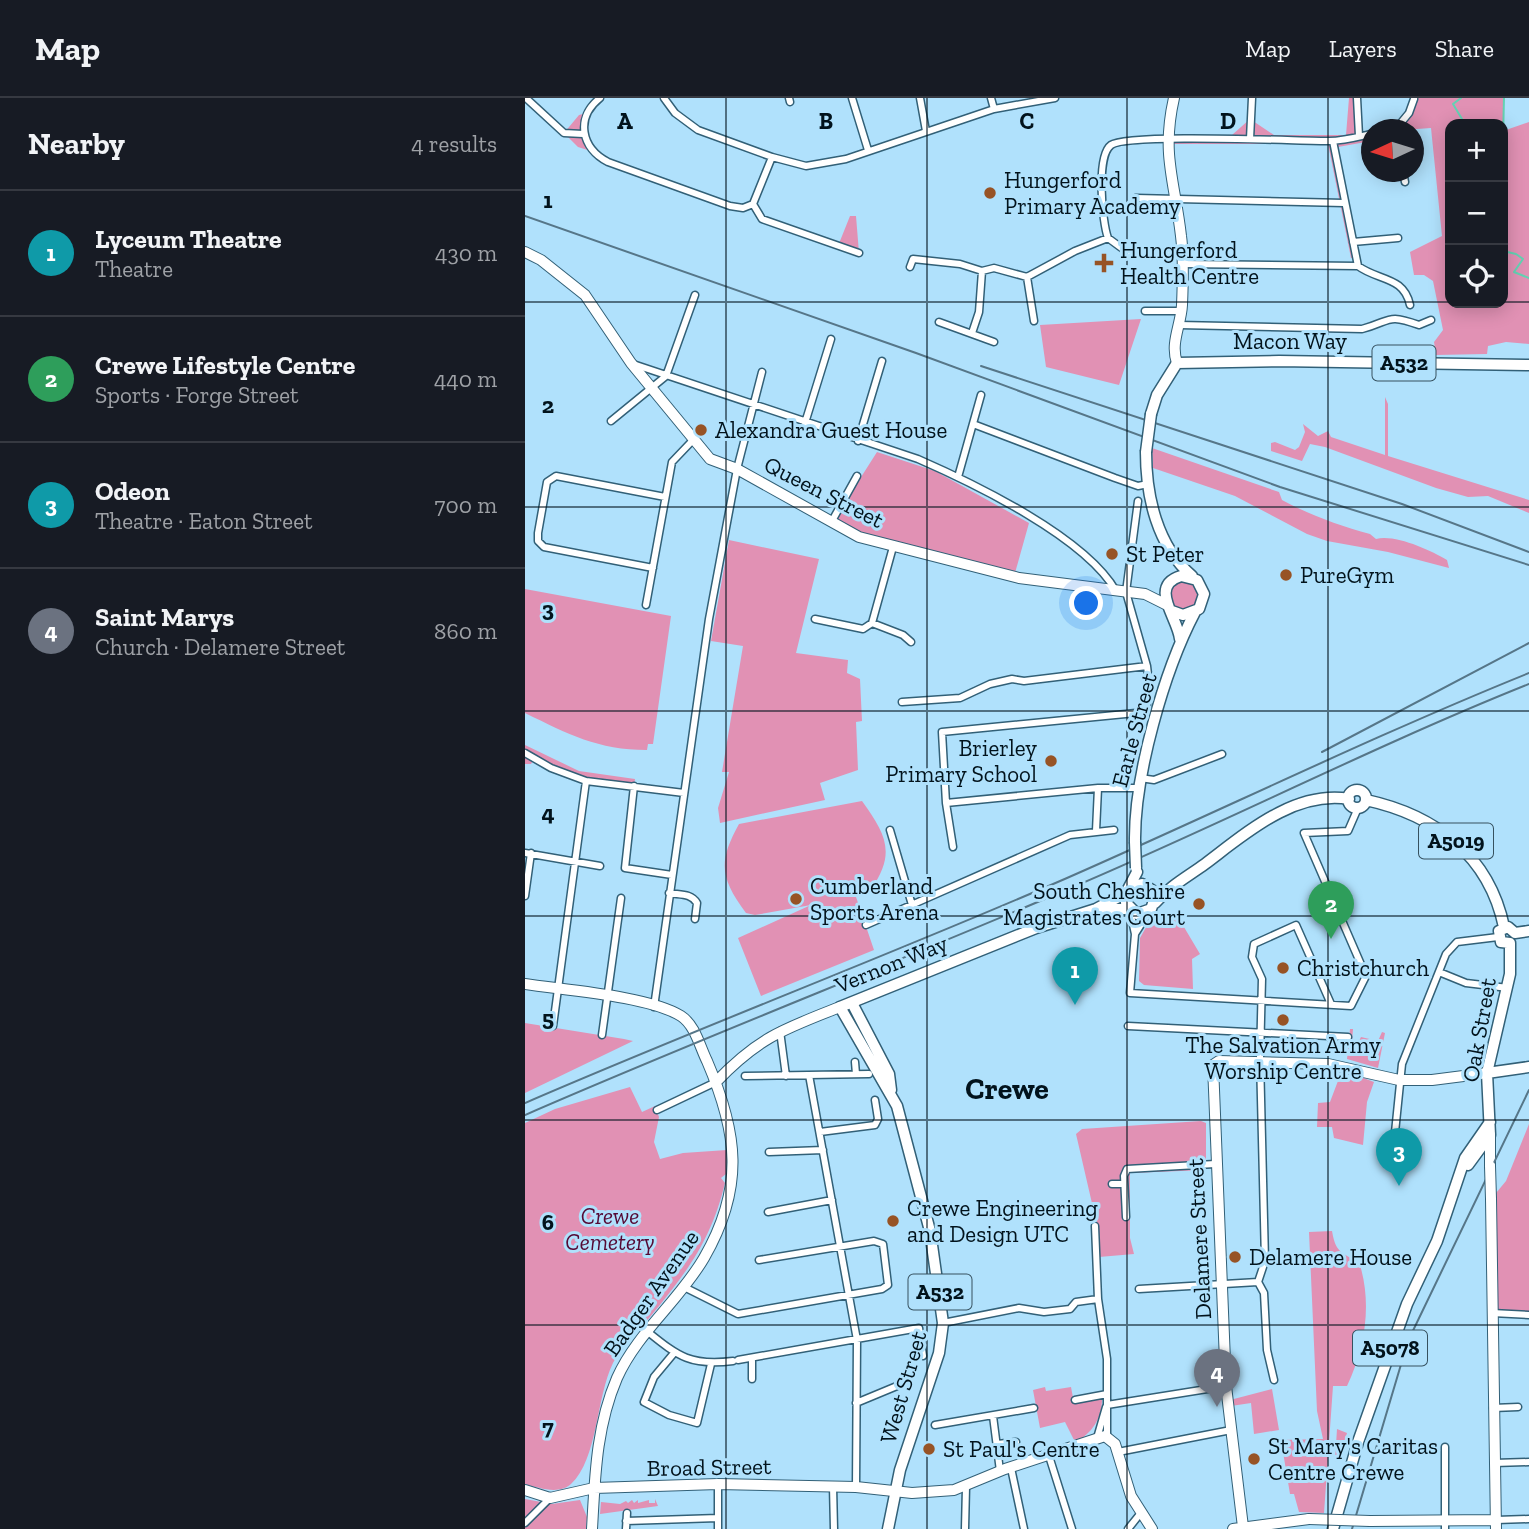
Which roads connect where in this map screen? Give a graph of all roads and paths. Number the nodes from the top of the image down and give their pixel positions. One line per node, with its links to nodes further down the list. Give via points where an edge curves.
1 (600, 98): 15 (street, via 587,113)
2 (664, 98): 21 (street, via 698,130)
3 (852, 98): 20 (street)
4 (920, 98): 14 (street)
5 (991, 98): 12 (street)
6 (1055, 98): 12 (street)
7 (1174, 98): 17 (street)
8 (1252, 98): 18 (street)
9 (1357, 98): 16 (street)
10 (527, 99): 15 (street, via 564,133)
11 (1414, 99): 13 (street)
12 (994, 108): 14 (street)
13 (1404, 119)
14 (926, 131): 20 (street)
15 (583, 134): 25 (street, via 594,152 608,162 730,206)
16 (1359, 136): 19 (street)
17 (1168, 139): 18 (street); 23 (street); 26 (street, via 1121,140 1108,149 1102,192)
18 (1250, 139): 19 (street)
19 (1333, 141): 24 (street)
20 (868, 150): 21 (street, via 817,166)
21 (772, 157): 25 (street)
22 (1136, 198): 23 (street)
23 (1174, 200): 24 (street); 33 (street)
24 (1345, 203): 28 (street)
25 (753, 204): 30 (street, via 762,219)
26 (1108, 238): 33 (street, via 1127,252); 37 (street)
27 (1395, 241): 28 (street)
28 (1353, 242): 34 (street)
29 (525, 252): 50 (street, Queen Street, via 585,295)
30 (859, 253)
31 (905, 259): 32 (street)
32 (913, 259): 35 (street); 36 (street)
33 (1182, 259): 34 (street); 41 (street)
34 (1358, 266): 39 (street, via 1373,276 1394,280 1406,291)
35 (911, 267)
36 (982, 271): 37 (street, via 994,268); 46 (street, via 979,312)
37 (1027, 277): 43 (street)
38 (695, 295): 54 (street)
39 (1410, 305)
40 (1145, 311): 41 (street)
41 (1182, 312): 45 (street)
42 (1431, 320): 45 (street, via 1419,325 1407,318 1390,318 1362,329)
43 (1034, 321)
44 (939, 322): 46 (street)
45 (1179, 325): 51 (street, via 1174,346)
46 (972, 333): 48 (street)
47 (831, 339): 59 (street)
48 (995, 342)
49 (881, 361): 62 (street)
50 (631, 363): 54 (street); 55 (street, Queen Street)
51 (1177, 363): 52 (main road, Macon Way / A532); 66 (main road, bridge, via 1151,414)
52 (1529, 365)
53 (762, 372): 57 (street)
54 (666, 376): 55 (street); 57 (street)
55 (651, 388): 58 (street); 61 (street, Queen Street)
56 (981, 395): 60 (street)
57 (752, 405): 59 (street); 63 (street)
58 (611, 421)
59 (805, 423): 62 (street)
60 (973, 424): 65 (street); 66 (street, via 1138,486)
61 (694, 440): 63 (street, Queen Street, via 710,459); 67 (street, via 672,462)
62 (858, 441): 65 (street)
63 (737, 469): 69 (street, Queen Street); 92 (street)
64 (857, 476): 69 (street)
65 (958, 477): 75 (street, via 1063,537)
66 (1148, 484): 71 (main road)
67 (665, 497): 72 (street); 72 (street, via 556,476 547,482 538,533 544,547)
68 (1138, 501): 75 (street, Earle Street)
69 (832, 521): 70 (street, Queen Street, via 859,537)
70 (893, 547): 75 (street, Queen Street, via 1019,578); 81 (street)
71 (1170, 552): 73 (main road); 74 (main road)
72 (653, 568): 77 (street)
73 (1193, 578): 74 (main road, via 1181,576); 79 (main road, via 1204,594)
74 (1169, 583): 76 (street, via 1159,592); 78 (main road, via 1164,595)
75 (1121, 592): 76 (street, Queen Street); 84 (street, Earle Street)
76 (1145, 594): 78 (street)
77 (646, 605)
78 (1170, 608): 79 (main road, via 1183,615); 83 (main road, via 1179,624)
79 (1195, 612): 83 (main road, Earle Street)
80 (815, 619): 81 (street, via 863,629)
81 (872, 623): 82 (street)
82 (911, 642)
83 (1181, 642): 89 (main road, Earle Street)
84 (1147, 666): 85 (street, via 1011,679 960,698); 94 (street, Earle Street, via 1144,714 942,732)
85 (902, 702)
86 (525, 753): 88 (street)
87 (1222, 754): 89 (street)
88 (586, 781): 90 (street); 101 (street)
89 (1139, 783): 91 (street); 103 (main road, Earle Street, bridge)
90 (634, 786): 92 (street); 104 (street, via 625,868)
91 (1098, 788): 94 (street); 98 (street)
92 (684, 793): 104 (street)
93 (1349, 799): 95 (main road, A5019, via 1352,806); 95 (main road, A5019, via 1352,792 1360,790); 105 (main road, A5019, via 1313,802 1273,816)
94 (946, 803): 99 (street)
95 (1362, 804): 117 (main road, A5019, via 1421,817 1459,844 1491,891); 129 (street, via 1348,831 1304,833 1366,976 1351,1006)
96 (890, 830): 111 (street)
97 (1114, 830): 98 (street)
98 (1096, 831): 111 (street, via 1070,835)
99 (953, 847)
100 (528, 853): 101 (street); 109 (street)
101 (576, 861): 102 (street); 125 (street)
102 (600, 866)
103 (1137, 870): 106 (main road, Earle Street); 107 (main road, Earle Street)
104 (672, 875): 108 (street)
105 (1174, 884): 106 (main road); 112 (main road, A5019)
106 (1146, 886): 107 (main road); 112 (main road, via 1154,893)
107 (1128, 891): 113 (main road, Vernon Way); 114 (main road)
108 (669, 893): 115 (street, via 695,899); 130 (street)
109 (525, 896)
110 (621, 898): 126 (street)
111 (912, 905): 116 (street)
112 (1153, 906): 114 (main road, via 1143,914); 119 (street)
113 (1096, 909): 114 (main road, Vernon Way); 128 (main road, Vernon Way, via 1036,928)
114 (1130, 910): 119 (street)
115 (695, 919)
116 (866, 925)
117 (1504, 927): 120 (main road); 121 (main road, via 1511,928)
118 (1529, 931): 121 (main road)
119 (1135, 934): 127 (street, via 1130,993)
120 (1498, 937): 121 (main road, via 1504,944); 122 (street, via 1454,944)
121 (1513, 938): 124 (main road, Oak Street)
122 (1439, 972): 124 (street, via 1466,983); 149 (street)
123 (525, 984): 125 (street, Badger Avenue)
124 (1508, 988): 142 (main road, Oak Street)
125 (558, 989): 126 (street, Badger Avenue); 132 (street)
126 (609, 996): 130 (street, Badger Avenue); 136 (street)
127 (1262, 1000): 129 (street); 129 (street, via 1262,979 1252,957 1253,947 1296,925); 135 (street)
128 (852, 1003): 131 (main road, Vernon Way); 151 (main road, West Street / A532, via 889,1074)
129 (1331, 1004)
130 (654, 1007): 150 (street, Badger Avenue, via 686,1020)
131 (841, 1007): 134 (street, Vernon Way); 151 (main road, West Street / A532)
132 (553, 1026)
133 (1128, 1026): 135 (street)
134 (780, 1031): 148 (street); 150 (street, Vernon Way, via 738,1058)
135 (1261, 1031): 137 (street); 139 (street)
136 (602, 1035)
137 (1348, 1037)
138 (855, 1062): 143 (street)
139 (1261, 1062): 149 (street, via 1345,1067); 163 (street, Delamere Street, via 1219,1061 1213,1065); 174 (street, via 1265,1261)
140 (754, 1067): 147 (street)
141 (1529, 1067): 142 (main road)
142 (1487, 1073): 149 (street); 156 (main road, Oak Street)
143 (856, 1074): 144 (street); 145 (street)
144 (869, 1074)
145 (809, 1075): 148 (street); 157 (street)
146 (745, 1076): 147 (street)
147 (754, 1076): 148 (street)
148 (786, 1076)
149 (1399, 1080): 161 (street)
150 (716, 1082): 153 (street); 176 (street, Badger Avenue, via 733,1137 732,1178 721,1223)
151 (891, 1093): 182 (main road, West Street / A532, via 930,1231)
152 (875, 1100): 154 (street)
153 (657, 1110)
154 (878, 1114): 155 (street); 157 (street, via 875,1125)
155 (886, 1114)
156 (1490, 1122): 158 (main road, Oak Street); 165 (main road, A5078, via 1465,1158)
157 (820, 1132): 159 (street)
158 (1490, 1135): 162 (main road, A5078); 164 (street, Oak Street)
159 (823, 1150): 160 (street); 168 (street)
160 (769, 1152)
161 (1393, 1152)
162 (1470, 1161): 164 (street); 165 (main road, A5078)
163 (1215, 1164): 167 (street, via 1133,1167 1127,1169); 175 (street, Delamere Street)
164 (1490, 1165): 180 (street, Oak Street, bridge)
165 (1462, 1173): 240 (main road, A5078, via 1380,1374)
166 (1112, 1184): 167 (street)
167 (1124, 1184): 170 (street)
168 (832, 1200): 169 (street); 172 (street)
169 (768, 1212)
170 (1126, 1217)
171 (1095, 1226): 179 (street)
172 (840, 1247): 173 (street); 178 (street); 178 (street, via 874,1241 883,1244 888,1285)
173 (759, 1260)
174 (1258, 1282): 175 (street); 190 (street, via 1264,1293 1267,1350)
175 (1222, 1284): 177 (street); 192 (street, Delamere Street)
176 (684, 1287): 178 (street, via 738,1314); 183 (street, Badger Avenue)
177 (1139, 1289)
178 (849, 1295): 184 (street)
179 (1098, 1299): 182 (street, via 1076,1302 1070,1309 1044,1312 1019,1308); 193 (street)
180 (1492, 1313): 181 (street); 199 (street, Oak Street)
181 (1529, 1315)
182 (943, 1323): 219 (main road, West Street / A532, via 939,1353)
183 (647, 1332): 185 (street); 217 (street, Badger Avenue, via 618,1375 607,1402 594,1464)
184 (857, 1340): 186 (street, via 919,1328); 187 (street); 195 (street)
185 (674, 1353): 188 (street); 188 (street, via 654,1377 643,1402 669,1415 697,1423)
186 (923, 1356)
187 (752, 1358): 188 (street); 189 (street)
188 (711, 1364)
189 (752, 1379)
190 (1274, 1380)
191 (909, 1381): 195 (street)
192 (1226, 1386): 196 (street); 202 (street, Delamere Street)
193 (1107, 1394): 194 (street); 196 (street)
194 (1075, 1400)
195 (856, 1403): 215 (street)
196 (1107, 1405): 203 (street)
197 (1518, 1407): 199 (street)
198 (1034, 1408): 200 (street)
199 (1493, 1408): 210 (street, Oak Street)
200 (993, 1416): 201 (street); 205 (street)
201 (935, 1425)
202 (1231, 1430): 207 (street); 230 (street, Delamere Street)
203 (1102, 1437): 207 (street, via 1113,1441); 208 (street, Broad Street)
204 (1016, 1442): 205 (street)
205 (997, 1444): 212 (street)
206 (1445, 1447): 229 (street)
207 (1118, 1452): 222 (street)
208 (1049, 1456): 211 (street, Broad Street); 237 (street)
209 (1529, 1462): 210 (street)
210 (1495, 1463): 226 (street, Oak Street)
211 (1011, 1468): 212 (street, Broad Street); 236 (street)
212 (1000, 1471): 216 (street, Broad Street)
213 (718, 1483): 214 (street, Broad Street); 217 (street, Broad Street); 223 (street)
214 (833, 1486): 215 (street, Broad Street); 233 (street)
215 (856, 1487): 219 (street, Broad Street)
216 (966, 1487): 219 (street, Broad Street, via 912,1493); 235 (street)
217 (594, 1488): 220 (street, Broad Street); 231 (street, Badger Avenue)
218 (525, 1490): 220 (street)
219 (897, 1490): 234 (main road, West Street / A532)
220 (549, 1498): 225 (street)
221 (627, 1513): 227 (street)
222 (1140, 1514): 238 (street); 239 (street)
223 (718, 1518): 227 (street); 232 (street)
224 (1529, 1519): 226 (street)
225 (525, 1523)
226 (1496, 1524): 229 (street)
227 (626, 1525)
228 (1397, 1525): 229 (street); 230 (street, bridge, via 1309,1518)
229 (1445, 1525)
230 (1238, 1528)
231 (592, 1529)
232 (718, 1529)
233 (834, 1529)
234 (888, 1529)
235 (965, 1529)
236 (1024, 1529)
237 (1072, 1529)
238 (1128, 1529)
239 (1152, 1529)
240 (1333, 1529)

